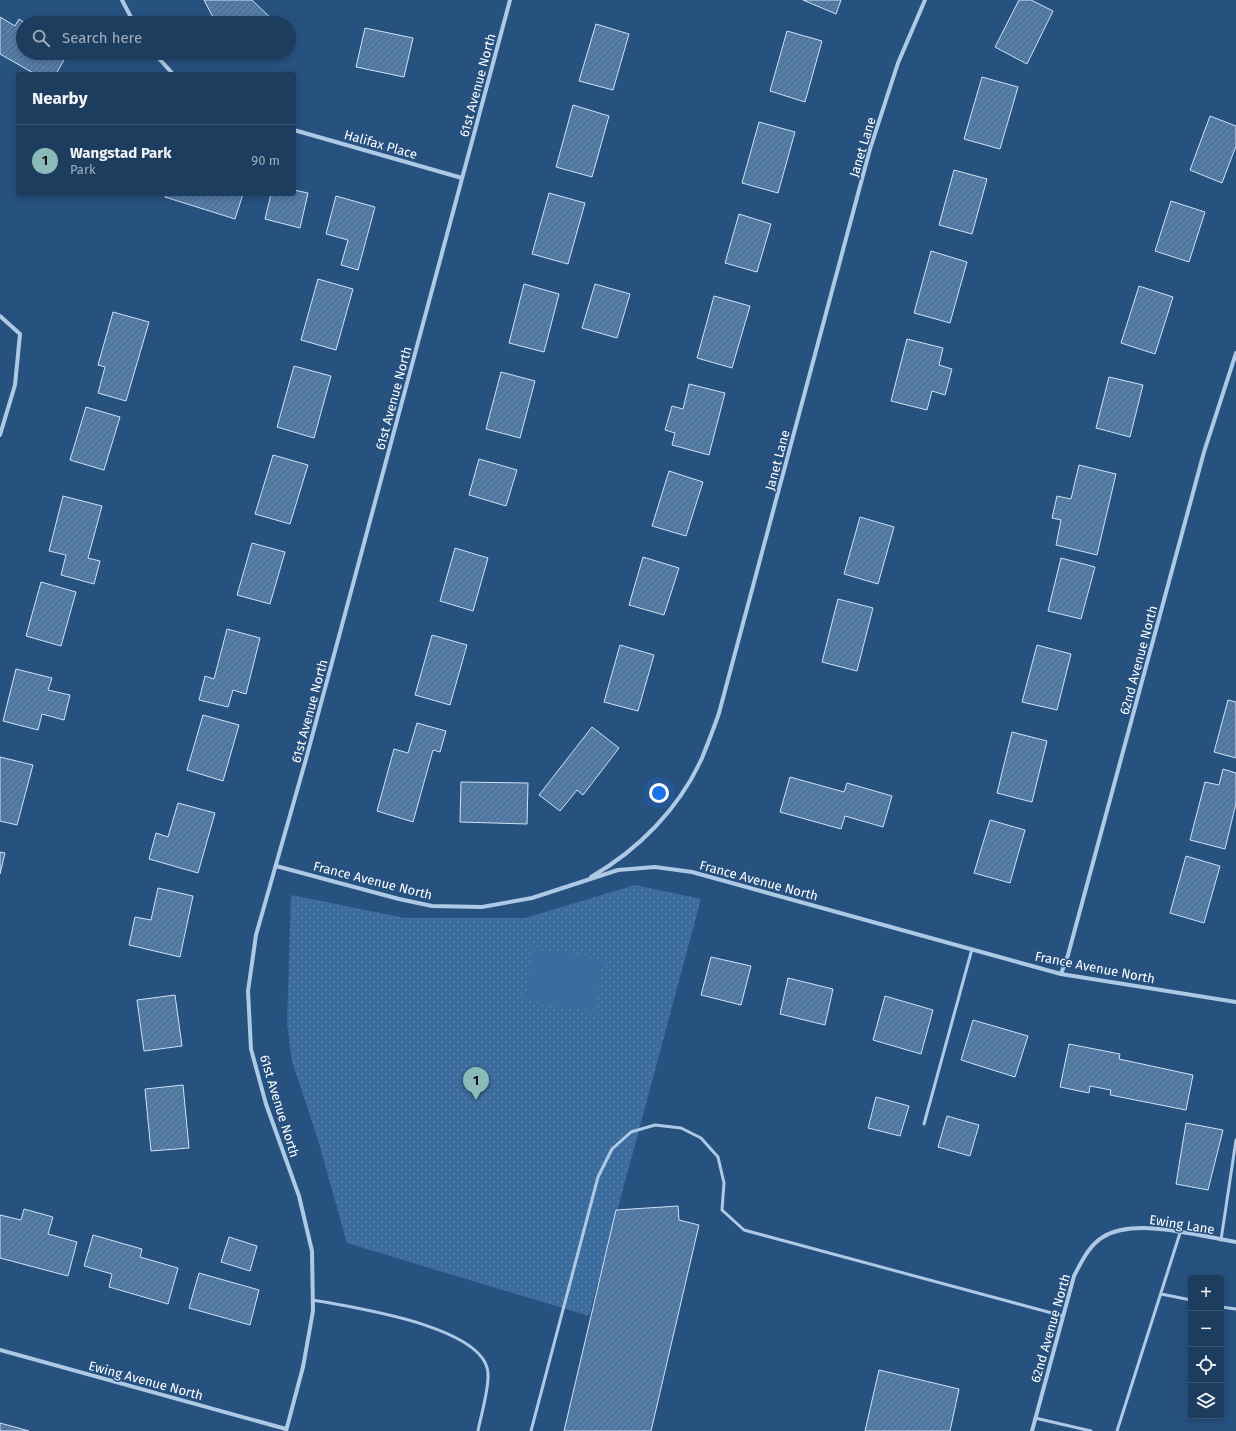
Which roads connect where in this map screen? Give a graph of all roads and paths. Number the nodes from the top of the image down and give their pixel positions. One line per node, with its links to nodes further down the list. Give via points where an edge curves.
1 (122, 0): 4 (street)
2 (510, 0): 8 (street, 61st Avenue North)
3 (925, 0): 13 (street, Janet Lane, via 898,63 870,149 719,713 701,759 676,802 644,840 614,864)
4 (130, 16)
5 (160, 60): 6 (street)
6 (171, 72)
7 (296, 131): 8 (street, Halifax Place)
8 (462, 178): 12 (street, 61st Avenue North)
9 (0, 316): 11 (street, via 20,334 15,385)
10 (1236, 353): 15 (street, 62nd Avenue North, via 1204,452)
11 (0, 435)
12 (276, 866): 13 (street, France Avenue North, via 432,906 482,907 532,898); 25 (street, 61st Avenue North, via 256,935 248,991 252,1049 266,1104 299,1196 312,1251)
13 (582, 882): 14 (street, France Avenue North, via 618,870 655,867 692,872)
14 (972, 949): 15 (street, France Avenue North); 17 (lane)
15 (1061, 974): 16 (street, France Avenue North)
16 (1236, 1002)
17 (924, 1124)
18 (1236, 1140): 21 (lane)
19 (1180, 1233): 20 (street, Ewing Lane, via 1123,1228); 21 (street, Ewing Lane); 23 (lane)
20 (1102, 1237): 28 (street, 62nd Avenue North, via 1085,1255 1074,1276)
21 (1220, 1240): 22 (street, Ewing Lane)
22 (1236, 1242)
23 (1161, 1294): 24 (lane); 36 (lane)
24 (1188, 1299)
25 (313, 1300): 31 (street, 61st Avenue North, via 303,1367); 32 (lane, via 429,1325 463,1340 481,1355 488,1373)
26 (1224, 1307): 27 (lane)
27 (1236, 1309)
28 (1063, 1316): 30 (street, 62nd Avenue North); 33 (lane, via 744,1230 722,1210 724,1183 718,1156 701,1138 681,1128 655,1125 630,1132 612,1149 598,1177)
29 (0, 1350): 31 (street, Ewing Avenue North)
30 (1035, 1418): 34 (street, 62nd Avenue North); 35 (lane)
31 (286, 1430)
32 (478, 1431)
33 (531, 1431)
34 (1032, 1431)
35 (1091, 1431)
36 (1117, 1431)

